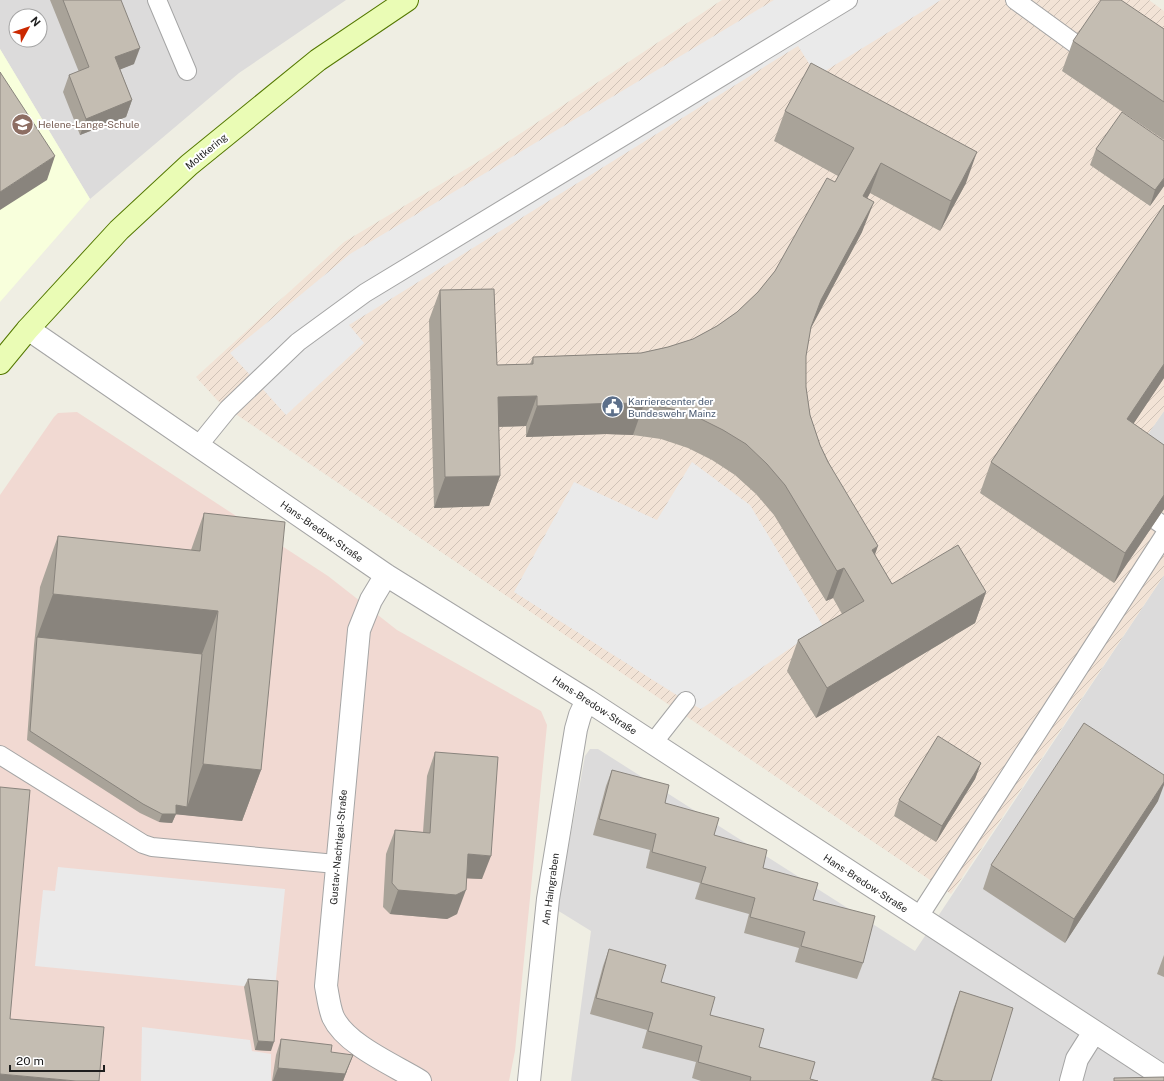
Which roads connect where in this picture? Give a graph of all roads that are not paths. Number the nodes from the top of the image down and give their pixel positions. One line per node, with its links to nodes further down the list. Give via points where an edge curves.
1 (157, 0): 6 (lane)
2 (407, 0): 7 (street, Moltkering, via 318,60 189,165 119,230)
3 (848, 0): 10 (lane, via 365,294 298,342 228,410)
4 (1015, 0): 5 (lane)
5 (1103, 65)
6 (187, 71)
7 (28, 329): 8 (street, Moltkering); 9 (street, Moltkering); 10 (street, Hans-Bredow-Straße)
8 (0, 364)
9 (0, 376)
10 (198, 446): 14 (street, Hans-Bredow-Straße)
11 (1125, 499): 12 (lane)
12 (1164, 526)
13 (1164, 536): 20 (lane)
14 (386, 575): 15 (street, Hans-Bredow-Straße); 19 (street, Gustav-Nachtigal-Straße, via 371,600 358,630)
15 (587, 700): 17 (street, Hans-Bredow-Straße); 24 (street, Am Haingraben, via 576,729 548,899)
16 (686, 701): 17 (lane)
17 (653, 743): 20 (street, Hans-Bredow-Straße)
18 (0, 755): 19 (lane, via 147,846)
19 (336, 864): 23 (street, Gustav-Nachtigal-Straße, via 326,986 334,1017 355,1042)
20 (918, 918): 21 (street, Hans-Bredow-Straße)
21 (1094, 1032): 22 (street, Hans-Bredow-Straße); 25 (street, via 1077,1059)
22 (1164, 1077)
23 (420, 1081)
24 (529, 1081)
25 (1071, 1081)

